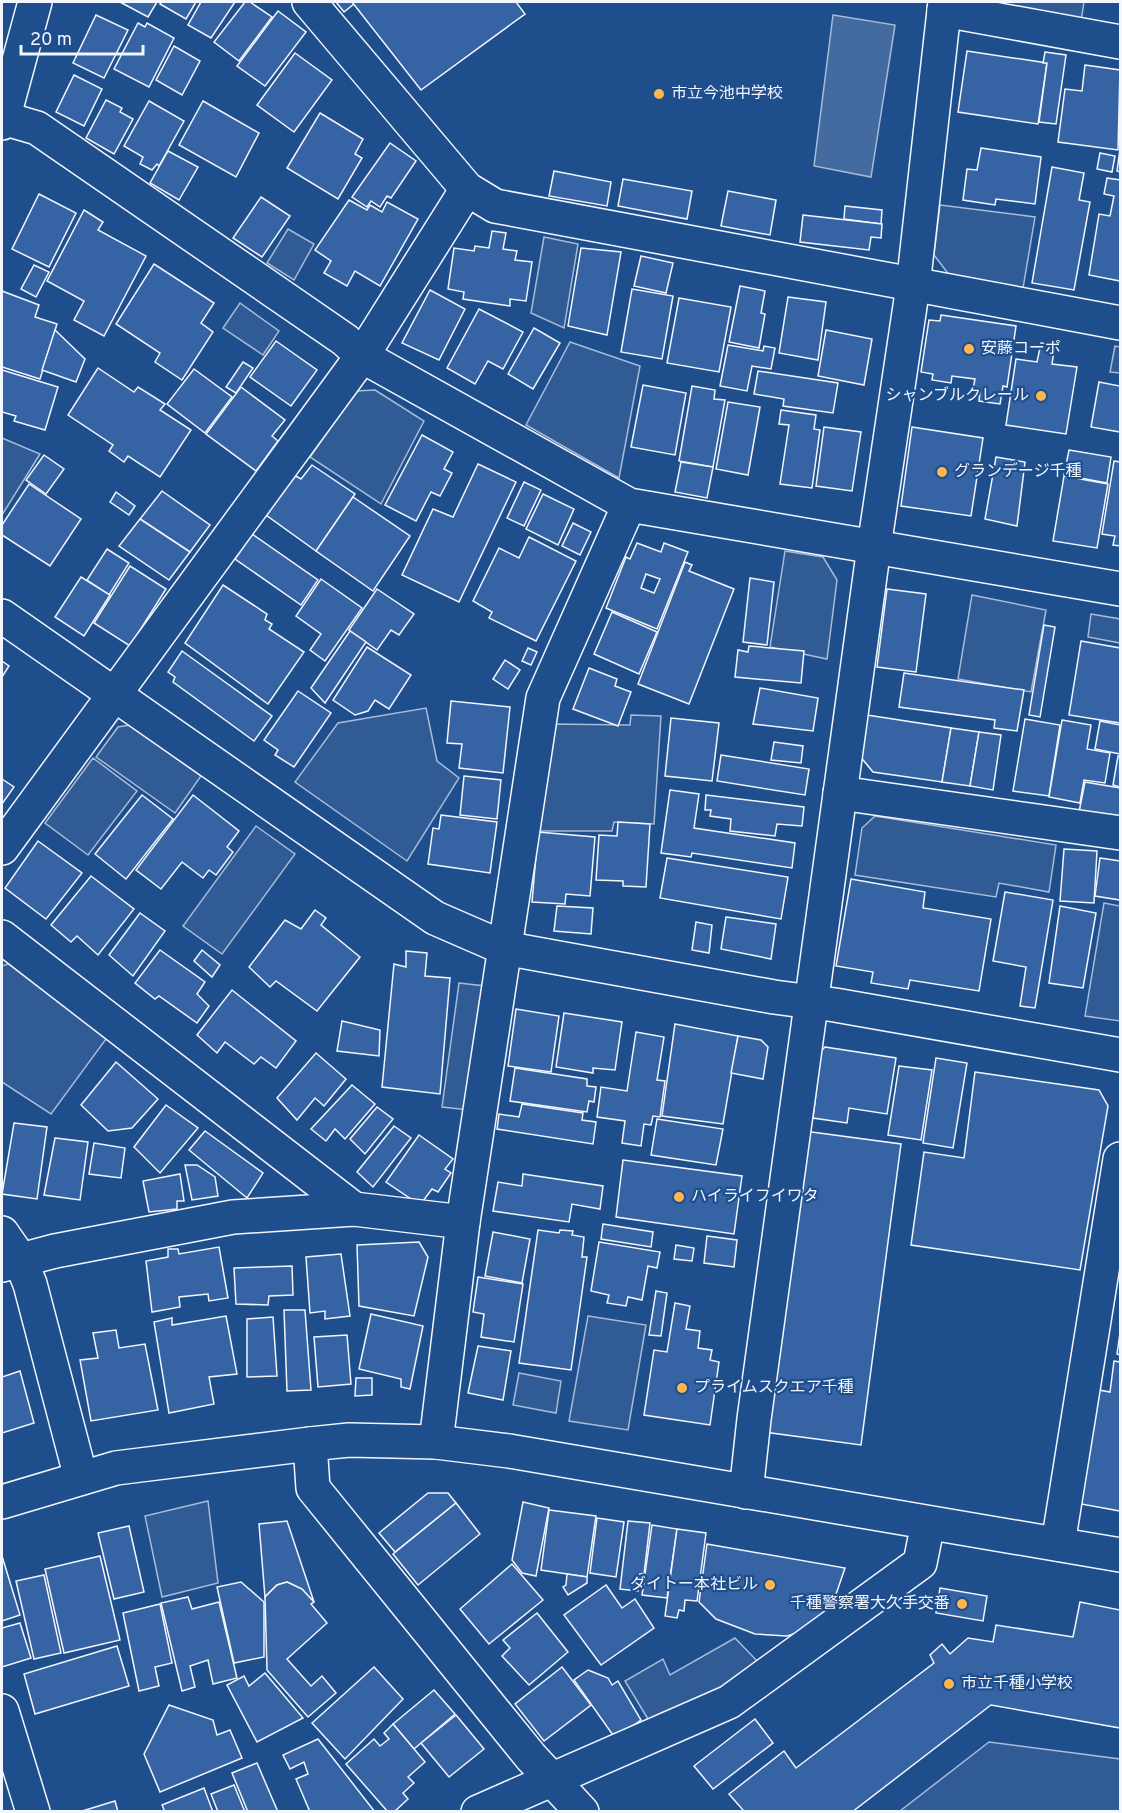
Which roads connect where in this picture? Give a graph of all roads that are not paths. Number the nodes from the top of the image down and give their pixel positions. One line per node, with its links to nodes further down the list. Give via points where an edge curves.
1 (35, 2): 5 (street)
2 (309, 2): 6 (street)
3 (945, 6): 4 (street); 7 (street)
4 (1120, 42)
5 (2, 121): 9 (street, via 38,128 345,340)
6 (466, 189): 7 (street, via 495,206); 9 (street)
7 (913, 286): 8 (street); 11 (street)
8 (1120, 323)
9 (362, 356): 10 (street); 14 (street)
10 (629, 505): 11 (street); 19 (street, via 543,698)
11 (874, 547): 12 (street); 15 (street)
12 (1120, 589)
13 (2, 616): 14 (street)
14 (116, 694): 17 (street); 19 (street, via 435,918)
15 (840, 793): 16 (street); 20 (street)
16 (1120, 833)
17 (2, 848)
18 (2, 937): 23 (street)
19 (504, 948): 20 (street); 24 (street)
20 (813, 1003): 21 (street); 30 (street)
21 (1120, 1055)
22 (1120, 1159): 33 (street)
23 (354, 1209): 24 (street); 26 (street, via 233,1218)
24 (463, 1222): 27 (street)
25 (2, 1233): 26 (street)
26 (11, 1262): 29 (street, via 30,1284)
27 (436, 1442): 28 (street, via 349,1440); 30 (street)
28 (310, 1444): 29 (street, via 116,1468); 36 (street, via 313,1488)
29 (81, 1478): 31 (street)
30 (746, 1492): 32 (street)
31 (2, 1502)
32 (928, 1523): 33 (street); 36 (street, via 920,1563 729,1702)
33 (1058, 1544): 34 (street)
34 (1120, 1555)
35 (2, 1711): 37 (street)
36 (552, 1781): 38 (street); 39 (street)
37 (33, 1812)
38 (478, 1812)
39 (582, 1812)

